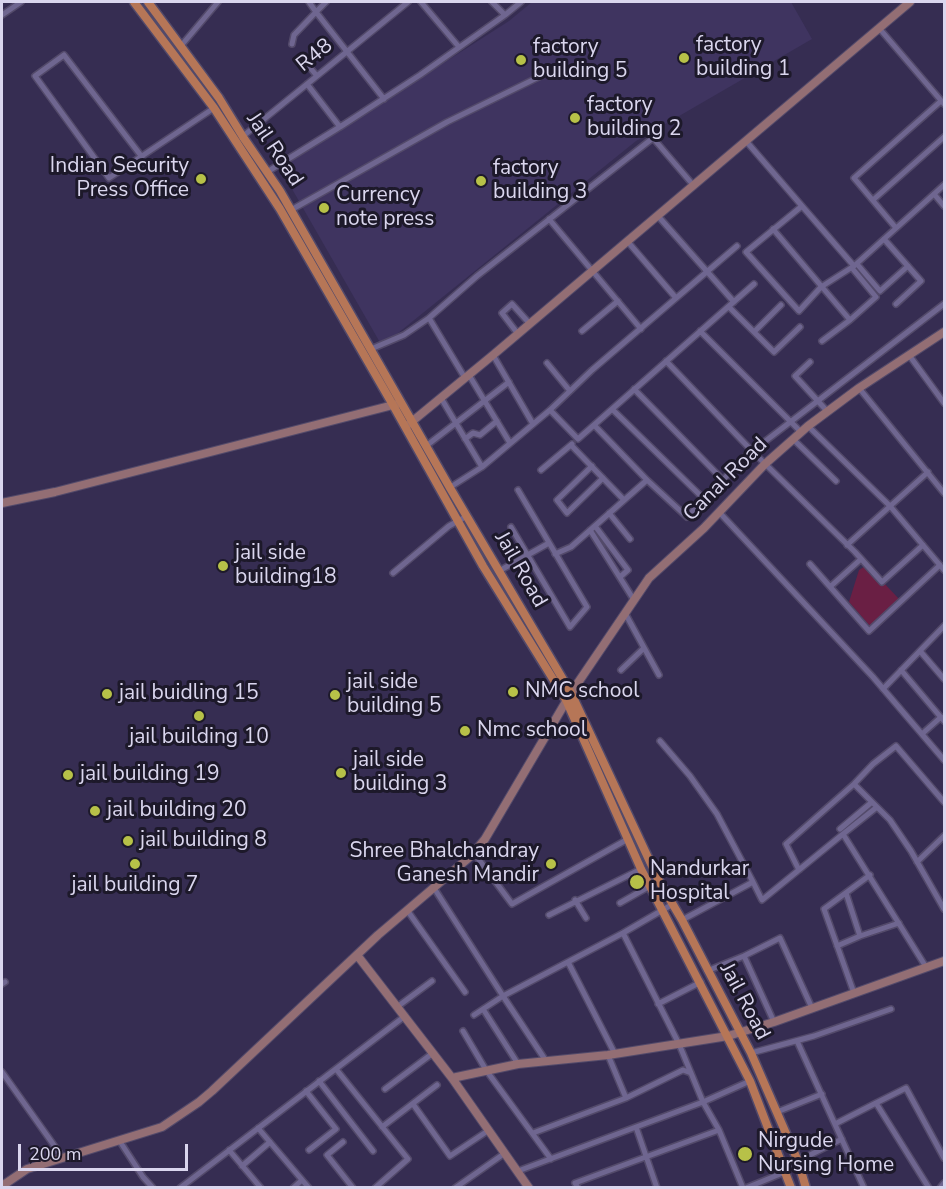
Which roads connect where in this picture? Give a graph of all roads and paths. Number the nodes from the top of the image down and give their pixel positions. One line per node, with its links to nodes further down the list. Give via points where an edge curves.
1 (21, 2): 13 (street)
2 (137, 2): 27 (main road)
3 (148, 2): 17 (main road, Jail Road)
4 (218, 2): 17 (street)
5 (309, 2): 12 (street)
6 (326, 2): 12 (street)
7 (408, 2): 19 (street, R48)
8 (421, 2): 18 (street)
9 (492, 2): 14 (street)
10 (521, 2): 14 (street)
11 (910, 2): 15 (street)
12 (316, 12): 16 (street, via 294,35); 19 (street)
13 (2, 15)
14 (505, 15): 18 (street)
15 (879, 28): 26 (street); 31 (street)
16 (292, 44)
17 (180, 47): 30 (main road, Jail Road, via 219,98)
18 (459, 47): 25 (street)
19 (347, 51): 22 (street, R48); 25 (street)
20 (302, 58): 22 (street)
21 (549, 72): 40 (street, via 447,122)
22 (317, 76): 23 (street, R48)
23 (308, 84): 28 (street); 30 (street, R48)
24 (945, 91): 26 (street)
25 (384, 99): 28 (street)
26 (941, 100): 37 (street, via 854,178)
27 (214, 108): 30 (main road); 32 (street)
28 (340, 126): 33 (street)
29 (945, 137): 37 (street)
30 (239, 139): 33 (main road, Jail Road); 61 (main road)
31 (746, 141): 35 (street); 38 (street)
32 (142, 157): 32 (street, via 109,178 35,76 64,55)
33 (267, 172): 40 (main road, Jail Road)
34 (945, 185): 36 (street)
35 (694, 186): 41 (street); 42 (street, via 653,138)
36 (934, 194): 39 (street); 43 (street)
37 (873, 200): 43 (street)
38 (802, 206): 44 (street); 48 (street)
39 (945, 206)
40 (291, 210): 56 (main road, Jail Road)
41 (658, 216): 46 (street); 51 (street)
42 (549, 219): 50 (street); 62 (street)
43 (896, 228): 45 (street)
44 (773, 229): 53 (street); 53 (street, via 746,252 799,311)
45 (884, 239): 48 (street); 49 (street)
46 (628, 242): 50 (street); 54 (street)
47 (737, 246): 51 (street)
48 (854, 266): 49 (street, via 880,291); 53 (street); 63 (street, via 876,297)
49 (908, 266): 58 (street, via 921,281)
50 (593, 271): 55 (street); 64 (street)
51 (707, 272): 54 (street); 57 (street)
52 (754, 284): 57 (street)
53 (821, 287): 63 (street)
54 (676, 298): 66 (street)
55 (618, 301): 66 (street); 67 (street)
56 (344, 302): 61 (main road); 73 (main road, Jail Road)
57 (731, 304): 68 (street); 69 (street)
58 (896, 304)
59 (945, 304): 86 (street)
60 (781, 305): 69 (street)
61 (335, 306): 88 (main road)
62 (429, 318): 73 (street, via 404,335); 79 (street)
63 (850, 320): 72 (street)
64 (530, 324): 71 (street); 71 (street, via 512,304 502,313)
65 (800, 327): 69 (street, via 774,352)
66 (641, 329): 83 (street)
67 (582, 331)
68 (700, 331): 76 (street); 93 (street)
69 (754, 332)
70 (945, 332): 75 (street, Canal Road)
71 (518, 334): 74 (street)
72 (822, 342)
73 (370, 349): 88 (main road, Jail Road)
74 (494, 355): 79 (street); 80 (street)
75 (909, 355): 81 (street, Canal Road); 87 (street)
76 (666, 361): 82 (street); 106 (street)
77 (810, 362): 86 (street, via 795,376)
78 (547, 363): 83 (street)
79 (467, 376): 84 (street); 85 (street)
80 (509, 382): 85 (street); 96 (street)
81 (859, 388): 91 (street, Canal Road); 111 (street)
82 (634, 389): 89 (street); 114 (street)
83 (570, 391): 90 (street)
84 (441, 398): 94 (street); 95 (street)
85 (485, 400): 92 (street); 94 (street)
86 (818, 400): 91 (street); 93 (street)
87 (945, 403)
88 (397, 404): 95 (main road, Jail Road); 122 (street)
89 (612, 409): 97 (street); 120 (street)
90 (550, 410): 96 (street); 101 (street)
91 (827, 411): 98 (street, Canal Road)
92 (497, 421): 100 (street, via 480,435 473,433); 103 (street)
93 (789, 421): 99 (street); 106 (street)
94 (456, 423): 100 (street); 105 (street)
95 (408, 424): 105 (main road, Jail Road); 118 (main road)
96 (533, 424): 103 (street)
97 (594, 425): 101 (street); 113 (street)
98 (808, 426): 99 (street, Canal Road); 123 (street)
99 (801, 432): 102 (street, Canal Road)
100 (465, 439): 109 (street)
101 (578, 439): 104 (street)
102 (793, 439): 107 (street, Canal Road); 115 (street)
103 (510, 443): 109 (street)
104 (571, 445): 108 (street); 110 (street)
105 (426, 446): 116 (main road, Jail Road)
106 (752, 451): 107 (street); 114 (street)
107 (765, 464): 124 (street, Canal Road); 132 (street)
108 (592, 466): 112 (street); 112 (street, via 557,500 567,513)
109 (482, 467): 116 (street)
110 (541, 470)
111 (928, 472): 119 (street); 123 (street)
112 (603, 478): 121 (street)
113 (647, 480): 120 (street, via 687,517); 121 (street)
114 (723, 480): 120 (street)
115 (836, 481)
116 (450, 488): 118 (street); 126 (main road, Jail Road)
117 (518, 490): 131 (street)
118 (441, 493): 127 (main road)
119 (945, 493)
120 (704, 499)
121 (624, 500): 125 (street)
122 (2, 503)
123 (890, 507): 132 (street); 133 (street)
124 (719, 512): 143 (street, Canal Road, via 650,578); 152 (street)
125 (609, 513): 129 (street); 130 (street)
126 (467, 516): 127 (street); 139 (main road, Jail Road)
127 (457, 522): 140 (street); 153 (main road)
128 (511, 527): 135 (street)
129 (592, 528): 134 (street, via 572,547); 141 (street); 141 (street, via 628,570)
130 (630, 539)
131 (549, 543): 134 (street); 135 (street)
132 (847, 545): 136 (street)
133 (923, 545): 136 (street, via 882,582); 138 (street)
134 (555, 554): 135 (street, via 587,608 570,627)
135 (528, 555): 139 (street)
136 (861, 559): 142 (street)
137 (810, 564): 142 (street)
138 (942, 568): 142 (street, via 869,631)
139 (500, 571): 153 (main road, Jail Road)
140 (393, 573)
141 (620, 578): 143 (street)
142 (831, 586)
143 (634, 600): 144 (street, Canal Road)
144 (625, 613): 146 (street); 153 (street, Canal Road)
145 (945, 626): 147 (street)
146 (645, 648): 148 (street); 150 (street)
147 (920, 651): 149 (street); 151 (street)
148 (621, 670)
149 (901, 670): 152 (street); 154 (street)
150 (659, 675)
151 (945, 679)
152 (883, 689): 155 (street)
153 (568, 696): 164 (main road); 165 (street, Canal Road); 178 (main road, Jail Road)
154 (943, 719): 155 (street)
155 (922, 734): 157 (street)
156 (660, 741): 170 (street, via 717,814)
157 (945, 760)
158 (854, 784): 159 (street); 160 (street, via 896,746); 168 (street, via 786,844)
159 (872, 802): 161 (street); 162 (street)
160 (945, 802)
161 (877, 807): 162 (street); 166 (street)
162 (842, 831): 168 (street); 169 (street)
163 (945, 836): 166 (street)
164 (628, 839): 165 (street, via 512,904); 167 (main road)
165 (474, 853): 172 (street, Canal Road)
166 (917, 862): 175 (street)
167 (641, 869): 171 (main road); 176 (street)
168 (799, 870): 170 (street, via 762,900)
169 (870, 875): 173 (street); 185 (street)
170 (753, 882): 184 (street)
171 (650, 886): 177 (street); 179 (main road)
172 (434, 888): 181 (street, Canal Road); 199 (street)
173 (846, 893): 187 (street); 188 (street, via 824,909)
174 (945, 894): 175 (street)
175 (937, 896): 180 (street)
176 (575, 900): 182 (street); 183 (street)
177 (620, 903)
178 (673, 904): 179 (street); 184 (main road, Jail Road)
179 (663, 909): 186 (street); 196 (main road)
180 (945, 909)
181 (407, 910): 189 (street, Canal Road); 197 (street)
182 (549, 915)
183 (586, 918)
184 (682, 920): 194 (main road, Jail Road)
185 (899, 923): 187 (street); 193 (street)
186 (623, 933): 192 (street); 200 (street)
187 (860, 936): 188 (street)
188 (837, 946): 198 (street)
189 (357, 955): 201 (street); 242 (street, Canal Road, via 199,1102 162,1127)
190 (744, 956): 194 (street); 202 (street, via 780,938); 207 (street)
191 (945, 961): 193 (street)
192 (568, 962): 199 (street); 215 (street)
193 (926, 967): 198 (street)
194 (707, 970): 209 (main road, Jail Road)
195 (432, 981): 201 (street)
196 (701, 982): 200 (street); 210 (main road)
197 (465, 992)
198 (854, 993): 202 (street)
199 (503, 996): 203 (street); 216 (street)
200 (658, 1004): 212 (street)
201 (397, 1006): 206 (street)
202 (812, 1008): 207 (street)
203 (483, 1009): 205 (street); 217 (street)
204 (891, 1009): 211 (street)
205 (474, 1015)
206 (405, 1016): 213 (street); 218 (street)
207 (774, 1022): 209 (street)
208 (463, 1031): 219 (street)
209 (739, 1032): 210 (street); 214 (main road, Jail Road)
210 (728, 1036): 212 (street); 224 (main road)
211 (797, 1041): 214 (street); 228 (street)
212 (679, 1044): 215 (street); 221 (street)
213 (433, 1053): 222 (street); 226 (street)
214 (751, 1053): 233 (main road, Jail Road)
215 (612, 1054): 216 (street); 229 (street)
216 (546, 1061): 217 (street)
217 (518, 1064): 219 (street)
218 (336, 1069): 223 (street); 235 (street)
219 (486, 1070): 222 (street); 240 (street)
220 (2, 1072): 250 (street)
221 (691, 1074): 229 (street, via 683,1070); 230 (street)
222 (452, 1078): 238 (street)
223 (319, 1081): 227 (street); 247 (street)
224 (750, 1081): 230 (street); 256 (main road)
225 (437, 1085): 232 (street)
226 (385, 1089)
227 (306, 1091): 237 (street); 246 (street, via 336,1129)
228 (822, 1094): 233 (street); 234 (street)
229 (626, 1098): 240 (street)
230 (703, 1102): 236 (street); 239 (street)
231 (876, 1103): 234 (street); 251 (street, via 906,1088); 276 (street)
232 (413, 1104): 235 (street); 238 (street, via 450,1156)
233 (777, 1112): 253 (main road, Jail Road)
234 (835, 1124): 241 (street)
235 (382, 1127): 267 (street, via 408,1159)
236 (636, 1127): 249 (street); 252 (street)
237 (258, 1128): 243 (street); 245 (street)
238 (489, 1130): 248 (street)
239 (719, 1130): 249 (street); 272 (street)
240 (533, 1133): 252 (street)
241 (842, 1139): 253 (street); 275 (street)
242 (119, 1140): 250 (street, Canal Road); 261 (street)
243 (270, 1142): 254 (street); 257 (street)
244 (343, 1142): 266 (street, via 327,1155)
245 (229, 1150): 254 (street); 262 (street)
246 (309, 1150)
247 (373, 1151)
248 (505, 1153): 255 (street); 268 (street)
249 (646, 1156): 259 (street); 271 (street)
250 (63, 1158): 260 (street, Canal Road, via 27,1169)
251 (945, 1158)
252 (551, 1159): 255 (street)
253 (798, 1161): 256 (street); 274 (main road, Jail Road)
254 (242, 1166): 263 (street)
255 (518, 1171): 269 (street)
256 (785, 1172): 272 (street); 273 (main road)
257 (302, 1180): 264 (street); 265 (street)
258 (945, 1184): 277 (street)
259 (576, 1185): 270 (street)
260 (2, 1186)
261 (153, 1188)
262 (180, 1188)
263 (261, 1188)
264 (293, 1188)
265 (309, 1188)
266 (353, 1188)
267 (375, 1188)
268 (455, 1188)
269 (529, 1188)
270 (569, 1188)
271 (657, 1188)
272 (744, 1188)
273 (791, 1188)
274 (806, 1188)
275 (864, 1188)
276 (929, 1188)
277 (940, 1188)

